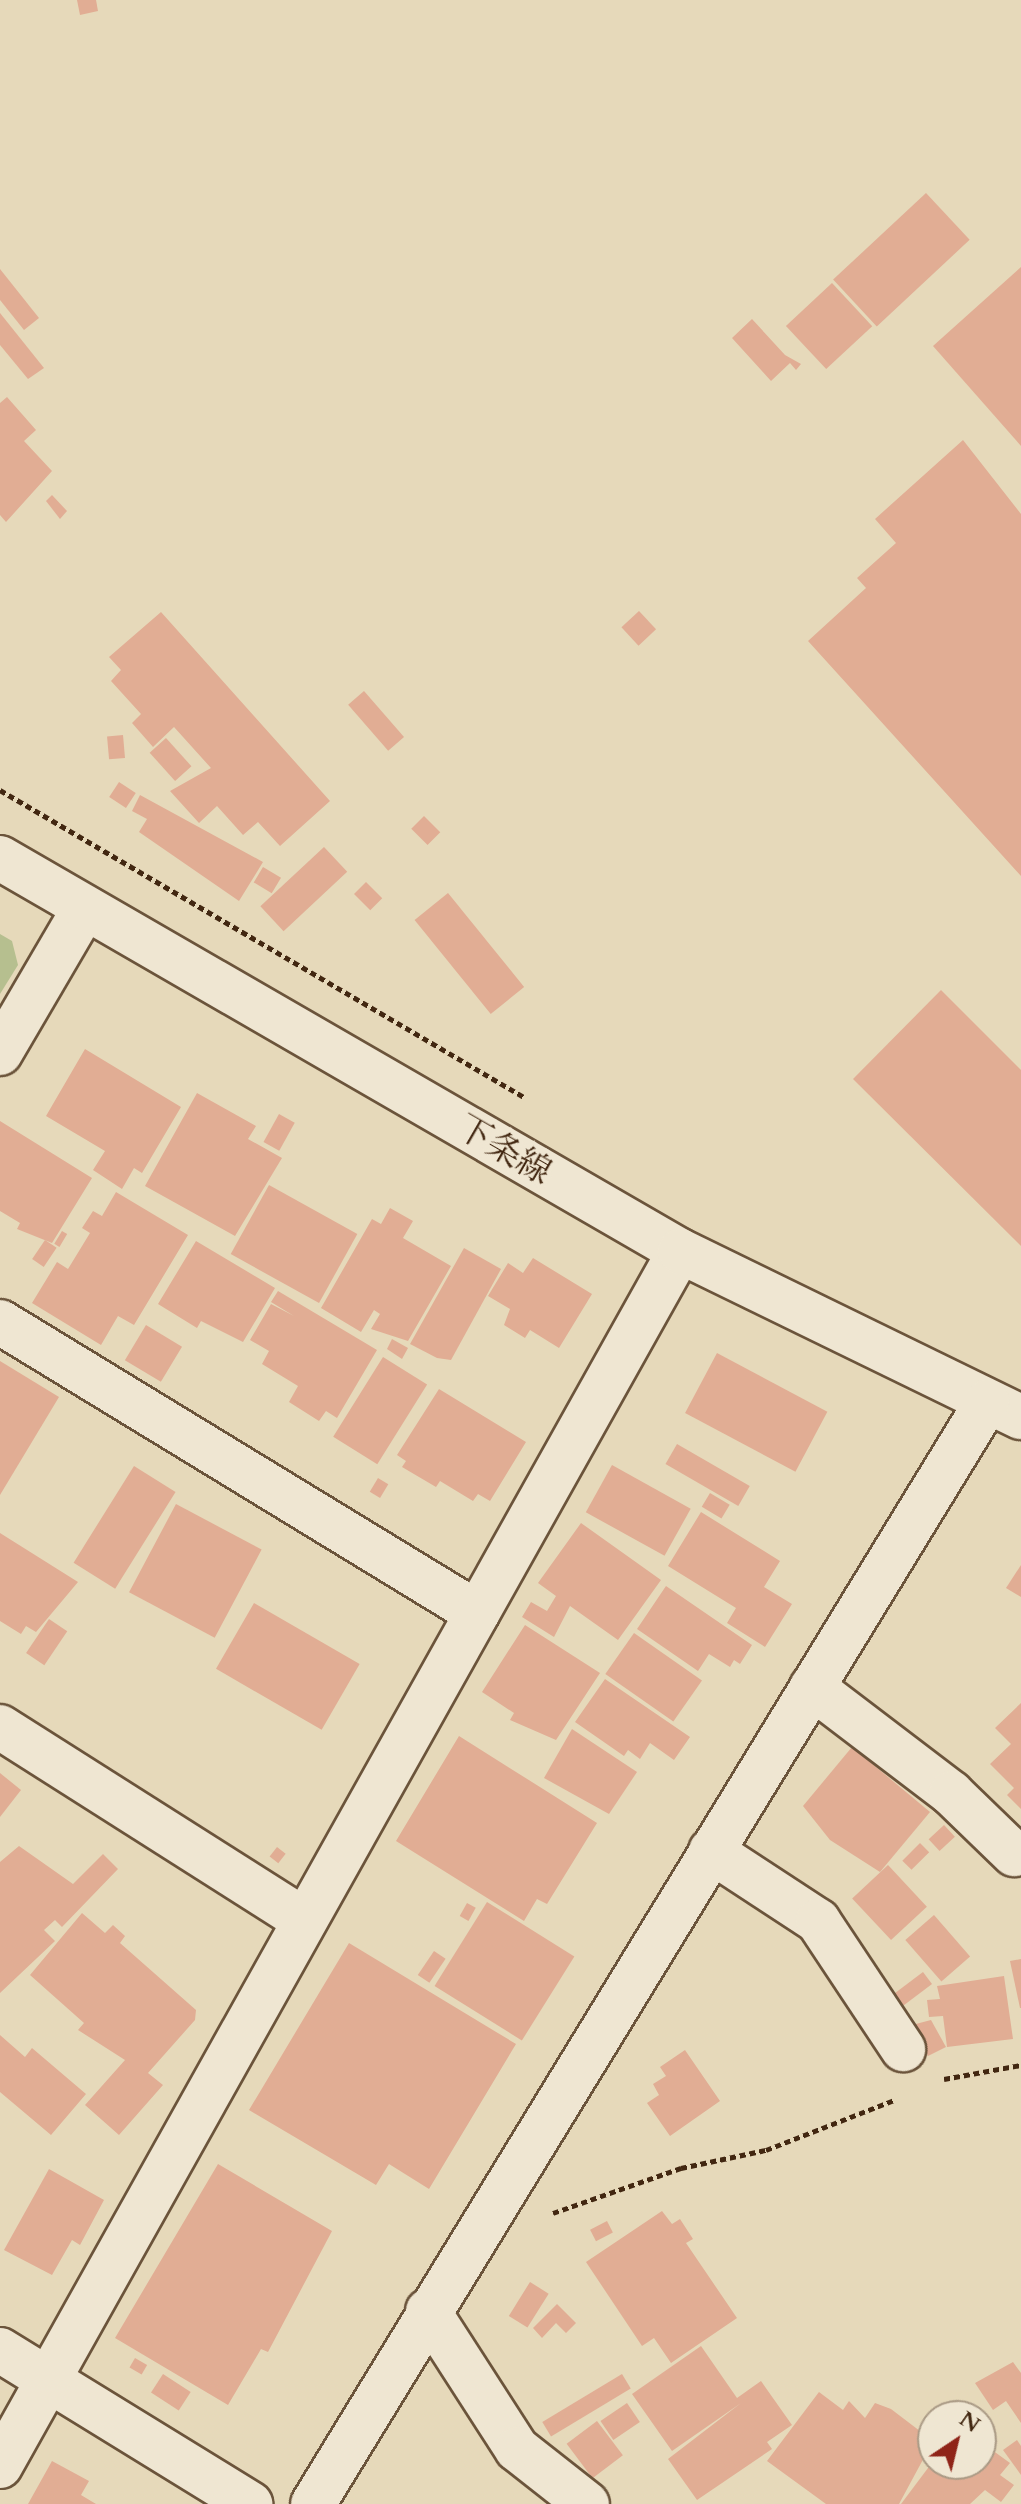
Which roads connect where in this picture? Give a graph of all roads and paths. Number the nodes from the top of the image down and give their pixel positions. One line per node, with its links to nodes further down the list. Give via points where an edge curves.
1 (0, 790): 5 (path)
2 (0, 858): 3 (street, 下条線)
3 (84, 909): 4 (street); 6 (street, 下条線)
4 (0, 1053)
5 (539, 1106)
6 (680, 1251): 8 (street, 下条線); 9 (street)
7 (0, 1322): 9 (street)
8 (1004, 1409): 10 (street)
9 (477, 1613): 14 (street)
10 (812, 1687): 12 (street); 13 (street, via 951,1793)
11 (0, 1727): 14 (street)
12 (711, 1851): 16 (street, via 818,1921); 19 (street)
13 (1014, 1854)
14 (302, 1919): 21 (street)
15 (1021, 2065): 16 (path)
16 (915, 2067)
17 (899, 2097): 18 (path, via 766,2150 681,2168)
18 (553, 2213)
19 (428, 2311): 24 (street); 25 (street, via 517,2449)
20 (0, 2350): 21 (street)
21 (48, 2382): 22 (street); 23 (street)
22 (0, 2466)
23 (250, 2504)
24 (313, 2504)
25 (587, 2504)

